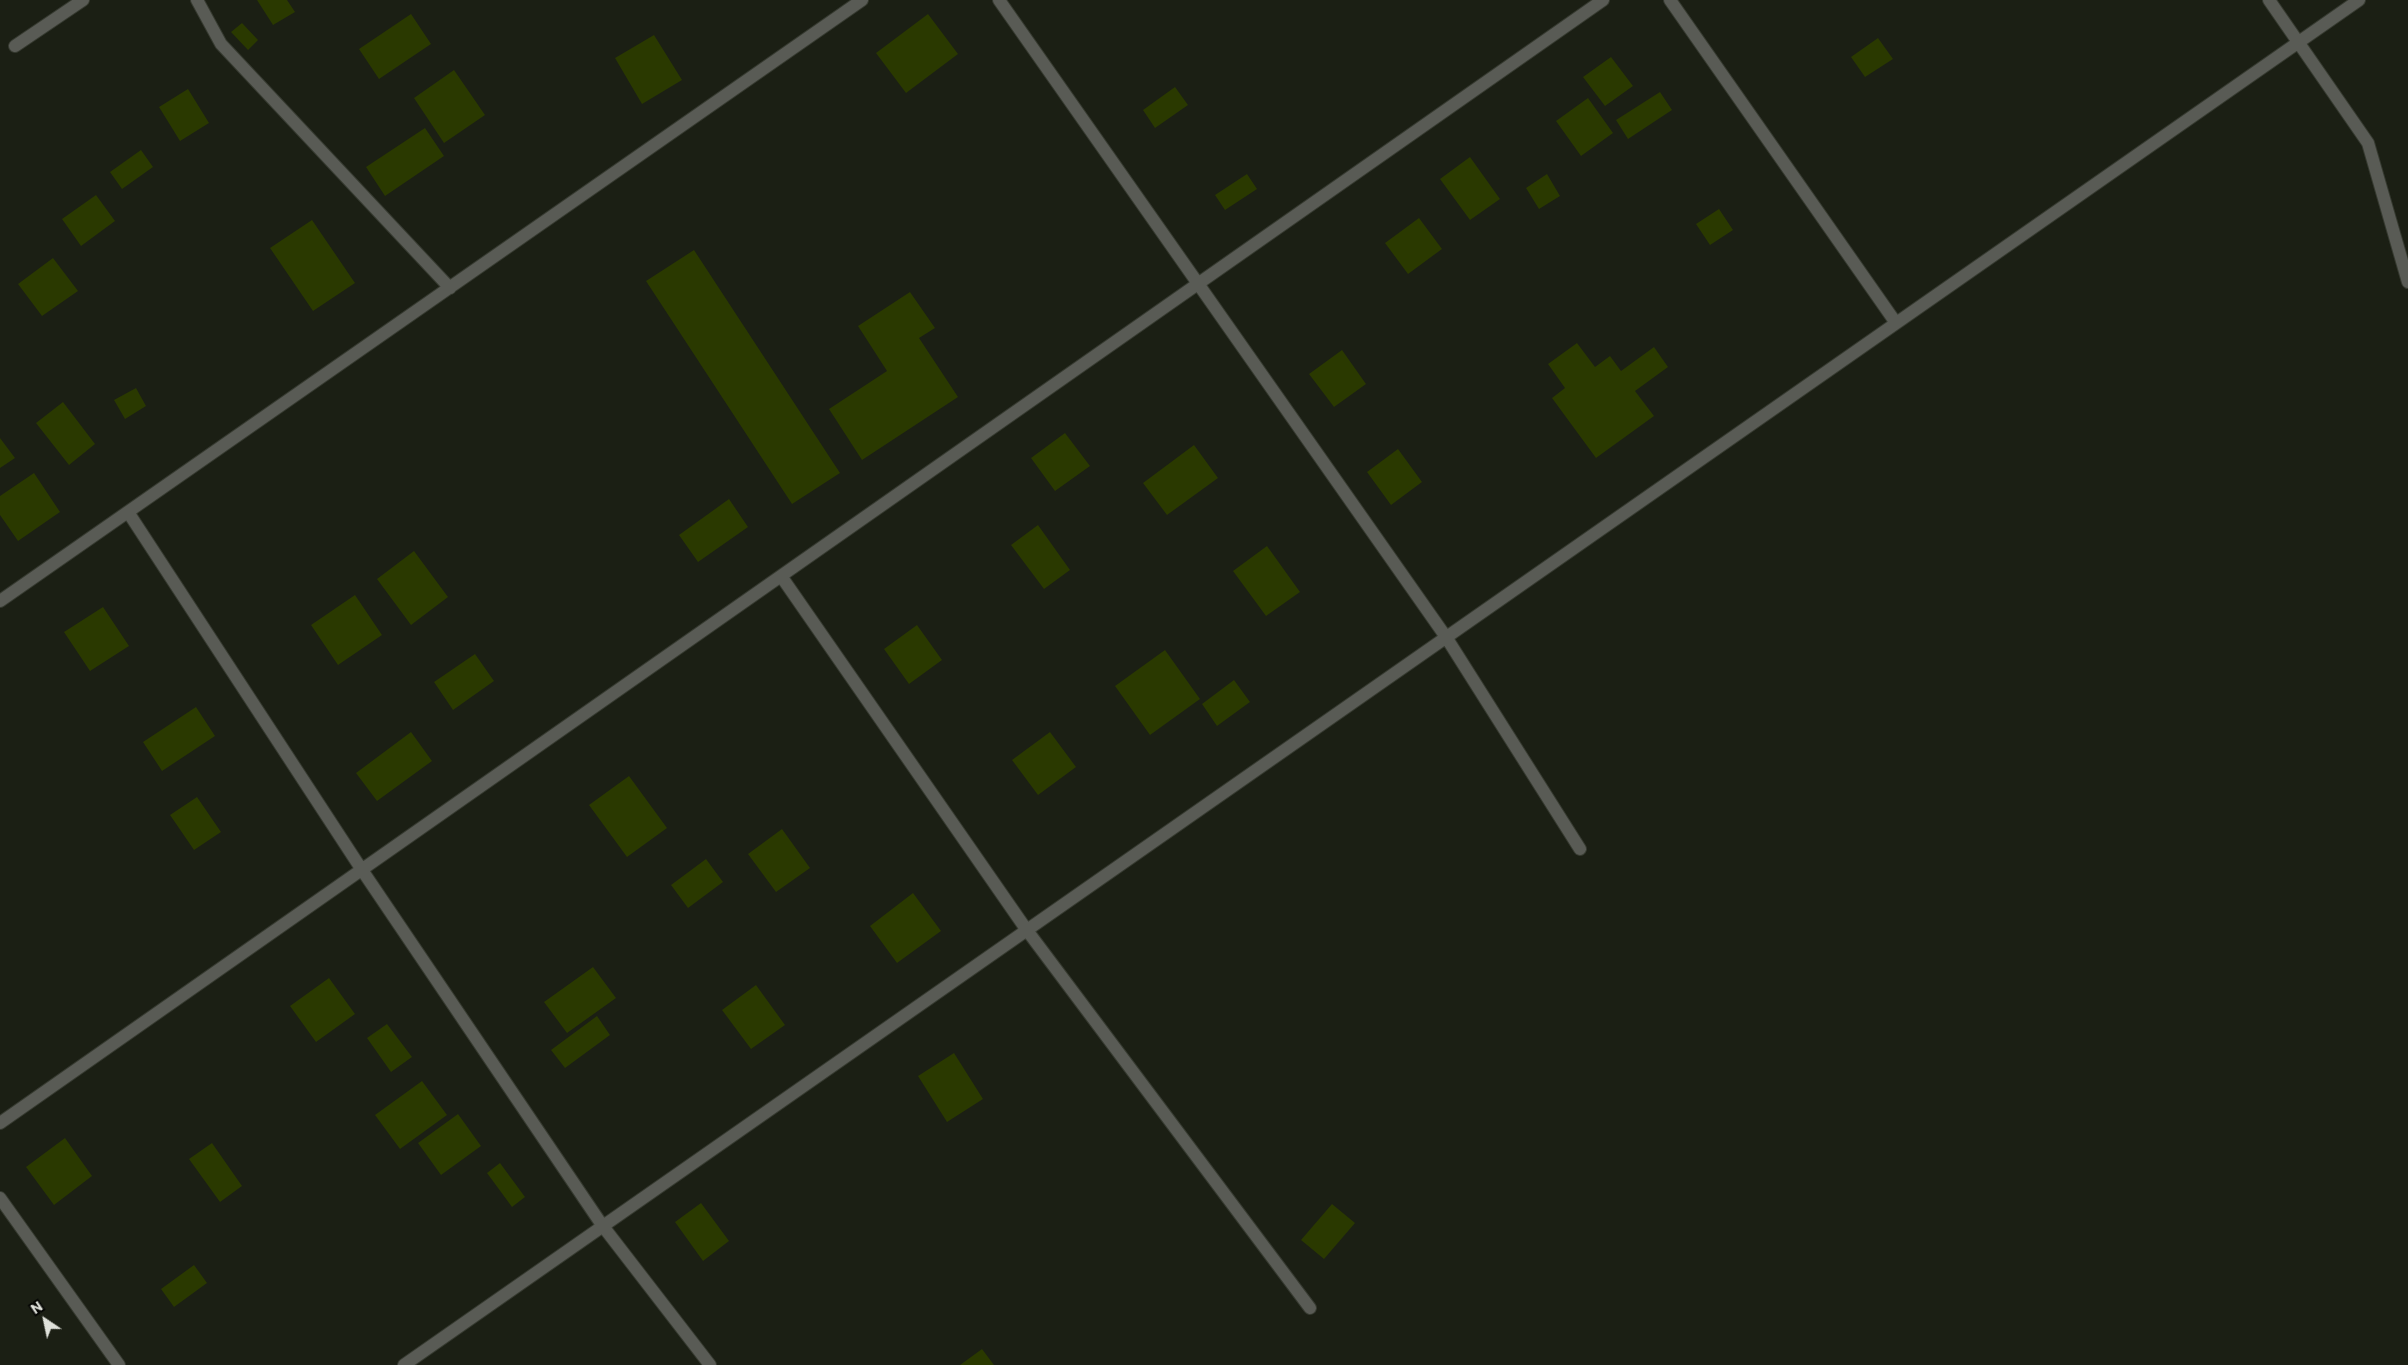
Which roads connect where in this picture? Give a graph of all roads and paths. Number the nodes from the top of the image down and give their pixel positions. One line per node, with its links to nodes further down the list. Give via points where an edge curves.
1 (83, 0): 10 (street)
2 (197, 0): 13 (street, via 221,44)
3 (862, 0): 13 (street)
4 (999, 0): 12 (street)
5 (1603, 0): 12 (street)
6 (1670, 0): 14 (street)
7 (2269, 0): 9 (street)
8 (2359, 0): 9 (street)
9 (2298, 43): 11 (street, via 2368,143); 14 (street)
10 (15, 46)
11 (2408, 282)
12 (1198, 284): 16 (street); 18 (street)
13 (450, 288): 15 (street)
14 (1896, 323): 18 (street)
15 (128, 512): 17 (street); 20 (street)
16 (781, 576): 20 (street); 21 (street)
17 (0, 601)
18 (1446, 637): 19 (street); 21 (street)
19 (1580, 849)
20 (362, 870): 22 (street); 24 (street)
21 (1026, 929): 24 (street); 25 (street)
22 (0, 1123)
23 (0, 1198): 26 (street)
24 (602, 1225): 27 (street); 28 (street)
25 (1310, 1308)
26 (119, 1365)
27 (404, 1365)
28 (710, 1365)

